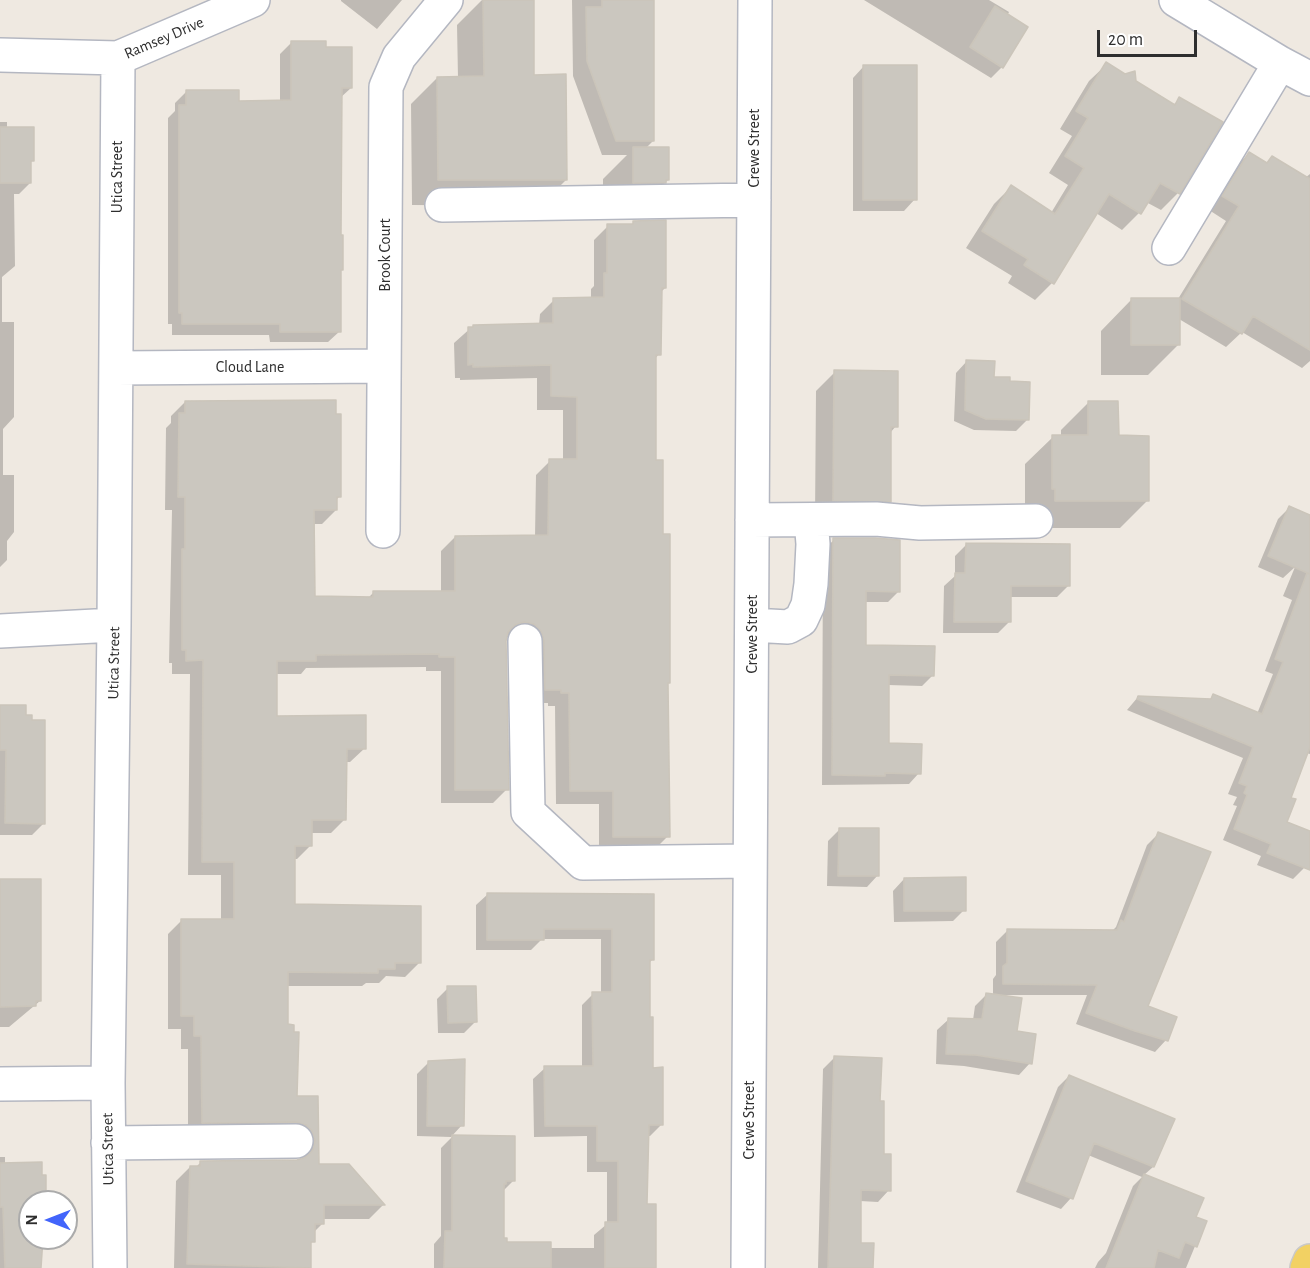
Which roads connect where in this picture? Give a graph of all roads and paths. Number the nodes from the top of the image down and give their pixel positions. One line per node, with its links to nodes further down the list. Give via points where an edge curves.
1 (253, 0): 5 (street, Ramsey Drive)
2 (446, 0): 13 (street, Brook Court, via 399,57 386,87)
3 (755, 0): 10 (street, Crewe Street)
4 (1176, 0): 8 (street)
5 (202, 11): 7 (street, Ramsey Drive)
6 (0, 56): 7 (street, Ramsey Drive)
7 (118, 58): 14 (street, Utica Street)
8 (1280, 63): 9 (street); 12 (street)
9 (1310, 79)
10 (754, 200): 11 (street); 15 (street, Crewe Street)
11 (442, 205)
12 (1169, 248)
13 (384, 366): 14 (street, Cloud Lane); 18 (street, Brook Court)
14 (116, 368): 19 (street, Utica Street)
15 (752, 520): 16 (street); 20 (street, Crewe Street)
16 (811, 520): 17 (street); 20 (street, via 811,584 801,620 788,627)
17 (1036, 521)
18 (383, 531)
19 (114, 625): 21 (street); 24 (street, Utica Street)
20 (752, 625): 23 (street, Crewe Street)
21 (0, 631)
22 (525, 641): 23 (street, via 528,812 583,863)
23 (750, 861): 30 (street, Crewe Street)
24 (108, 1083): 25 (street); 27 (street, Utica Street)
25 (0, 1084)
26 (296, 1141): 27 (street)
27 (108, 1143): 29 (street, Utica Street)
28 (1310, 1261): 31 (main road)
29 (110, 1268)
30 (748, 1268)
31 (1307, 1268)

